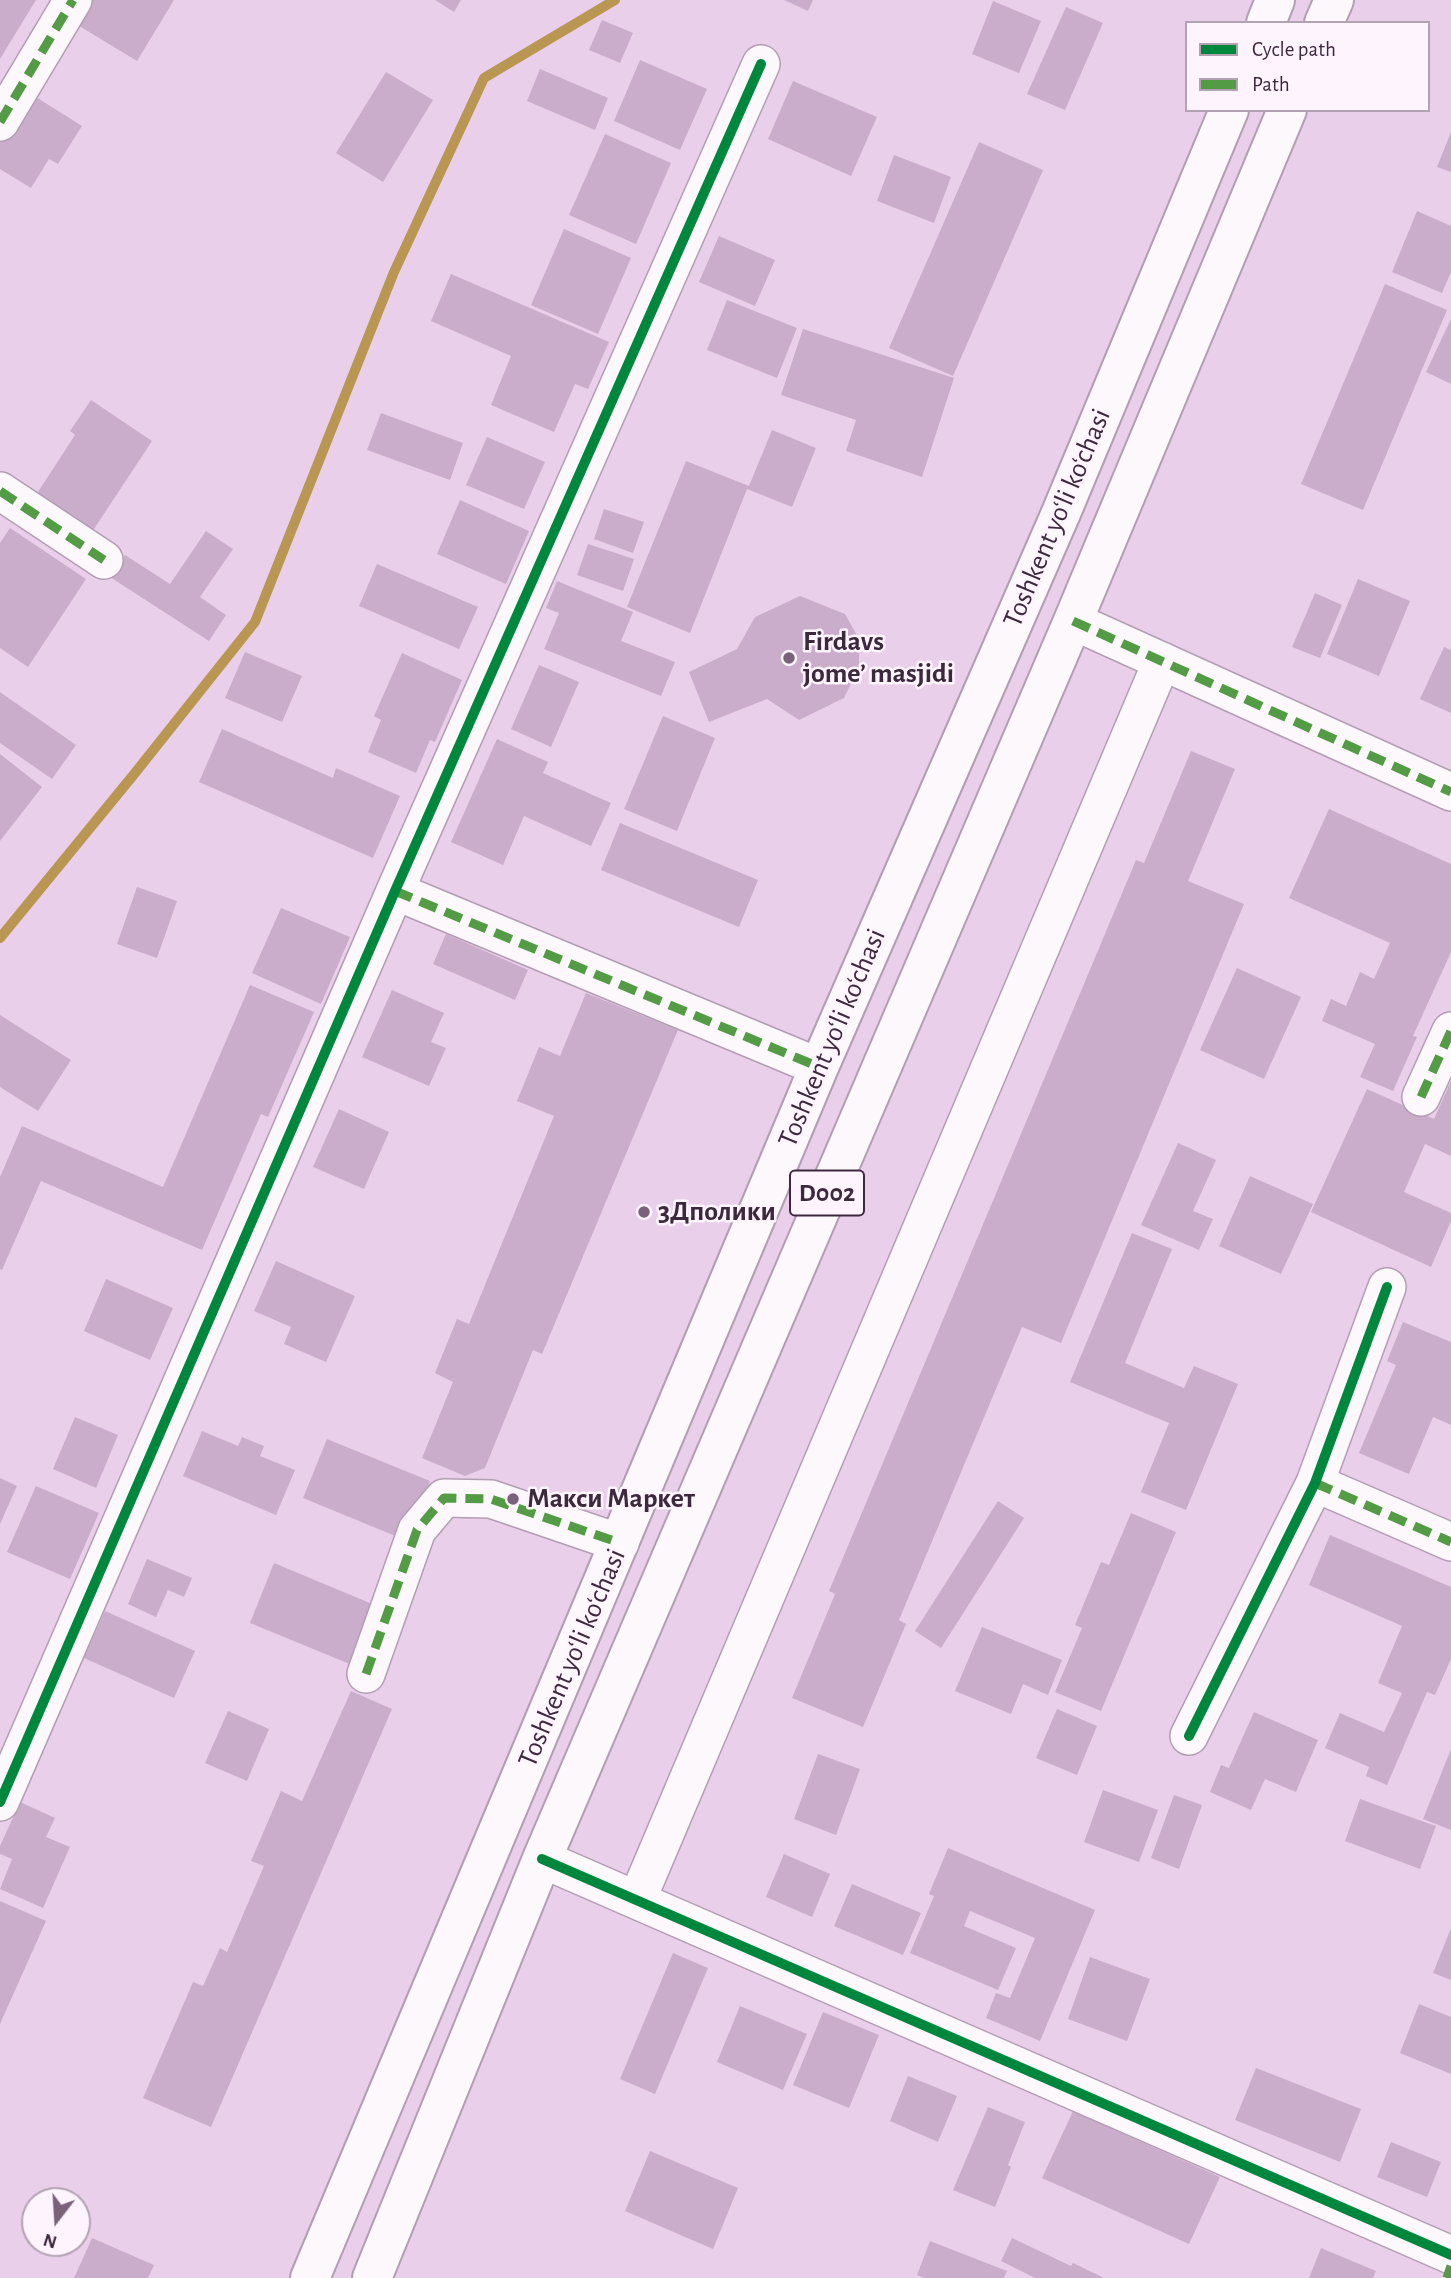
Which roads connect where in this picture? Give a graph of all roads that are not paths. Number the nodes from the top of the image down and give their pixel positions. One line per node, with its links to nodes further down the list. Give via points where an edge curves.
1 (73, 0): 9 (street)
2 (1275, 0): 4 (highway)
3 (1334, 0): 5 (highway)
4 (1267, 21)
5 (1325, 21)
6 (761, 64): 15 (street)
7 (1228, 112): 17 (highway, Toshkent yo‘li ko‘chasi / D002, via 1061,513)
8 (1286, 112): 12 (highway, Toshkent yo‘li ko‘chasi / D002)
9 (0, 122)
10 (0, 491): 11 (street)
11 (104, 560)
12 (1073, 621): 13 (street); 26 (highway, Toshkent yo‘li ko‘chasi / D002)
13 (1162, 661): 14 (street); 27 (street)
14 (1451, 792)
15 (394, 891): 17 (street); 25 (street)
16 (1451, 1031): 18 (street)
17 (818, 1067): 22 (highway, Toshkent yo‘li ko‘chasi / D002)
18 (1422, 1097)
19 (1387, 1287): 20 (street)
20 (1315, 1483): 21 (street); 24 (street)
21 (1451, 1542)
22 (620, 1544): 23 (street, via 491,1499 444,1498 417,1530); 30 (highway, Toshkent yo‘li ko‘chasi / D002)
23 (366, 1674)
24 (1189, 1737)
25 (0, 1802)
26 (542, 1859): 27 (street); 31 (highway, Toshkent yo‘li ko‘chasi / D002)
27 (637, 1900): 28 (street)
28 (1451, 2255)
29 (1451, 2266): 32 (street)
30 (310, 2278)
31 (372, 2278)
32 (1447, 2278)

